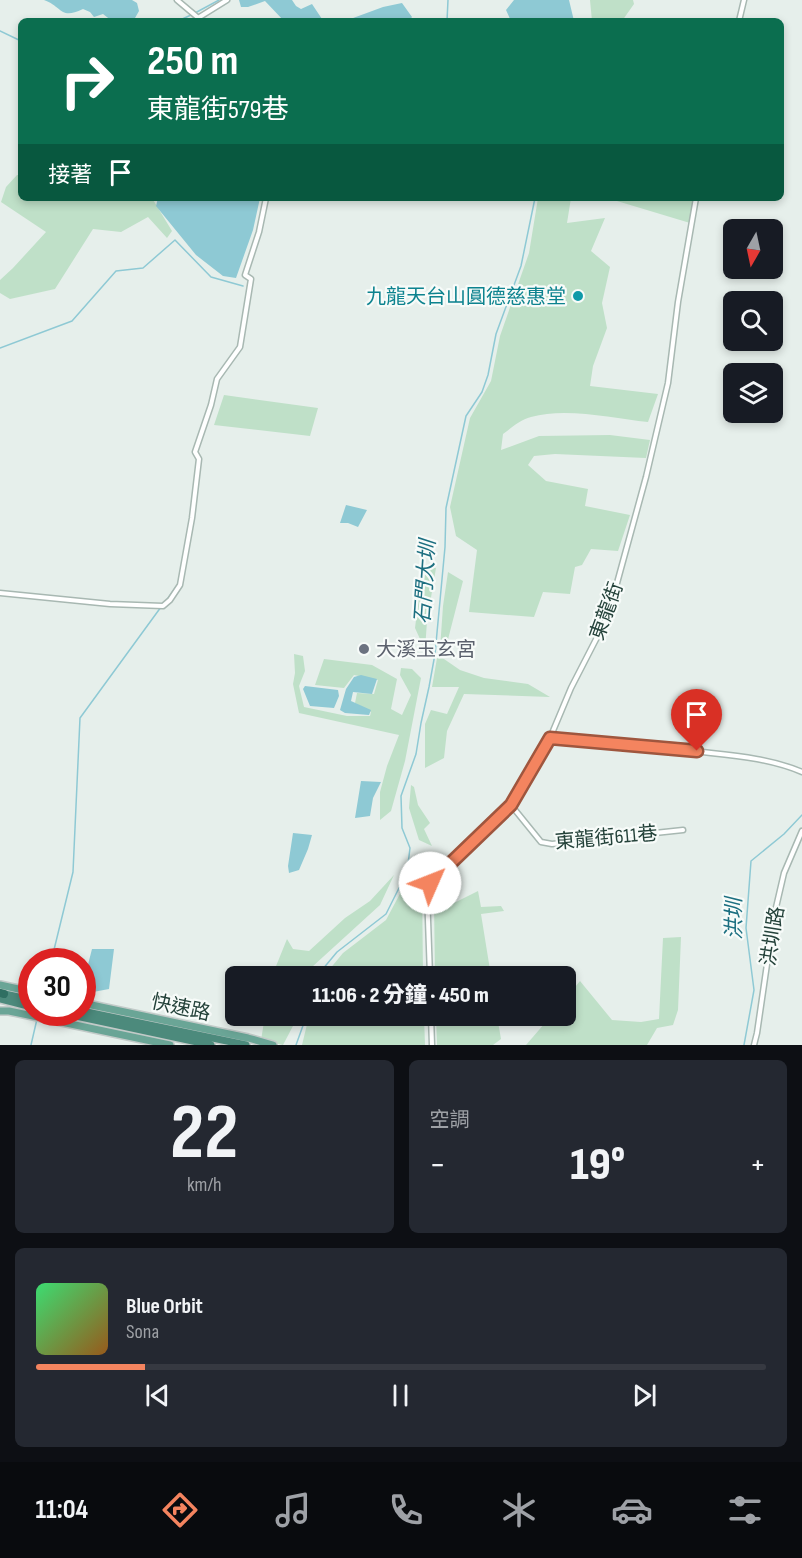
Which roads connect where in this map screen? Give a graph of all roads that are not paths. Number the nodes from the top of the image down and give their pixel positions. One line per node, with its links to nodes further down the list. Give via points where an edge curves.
1 (177, 0): 4 (street)
2 (227, 0): 5 (street)
3 (744, 0): 6 (street)
4 (199, 18)
5 (201, 18)
6 (740, 18)
7 (265, 201): 9 (street, via 245,274 251,279 240,346 217,379 195,452 199,459 192,518 180,585 170,600 161,606 110,604)
8 (695, 201): 10 (street, 東龍街, via 668,383 646,477 608,616)
9 (0, 593)
10 (550, 738): 11 (street, via 741,756); 12 (street, 東龍街)
11 (802, 772)
12 (511, 805): 13 (street, 東龍街611巷, via 540,842 552,844); 15 (street, 東龍街, via 430,883)
13 (683, 830)
14 (802, 831): 31 (street, 洪圳路, via 783,873)
15 (430, 966)
16 (0, 985): 17 (main road)
17 (18, 989)
18 (1, 995): 19 (highway); 20 (highway)
19 (18, 998)
20 (18, 1002)
21 (96, 1006): 29 (main road, 快速路)
22 (0, 1011): 26 (main road, 快速路)
23 (96, 1014): 28 (highway)
24 (96, 1020): 27 (highway)
25 (431, 1026): 30 (street)
26 (170, 1045)
27 (211, 1045)
28 (246, 1045)
29 (273, 1045)
30 (432, 1045)
31 (754, 1045)

